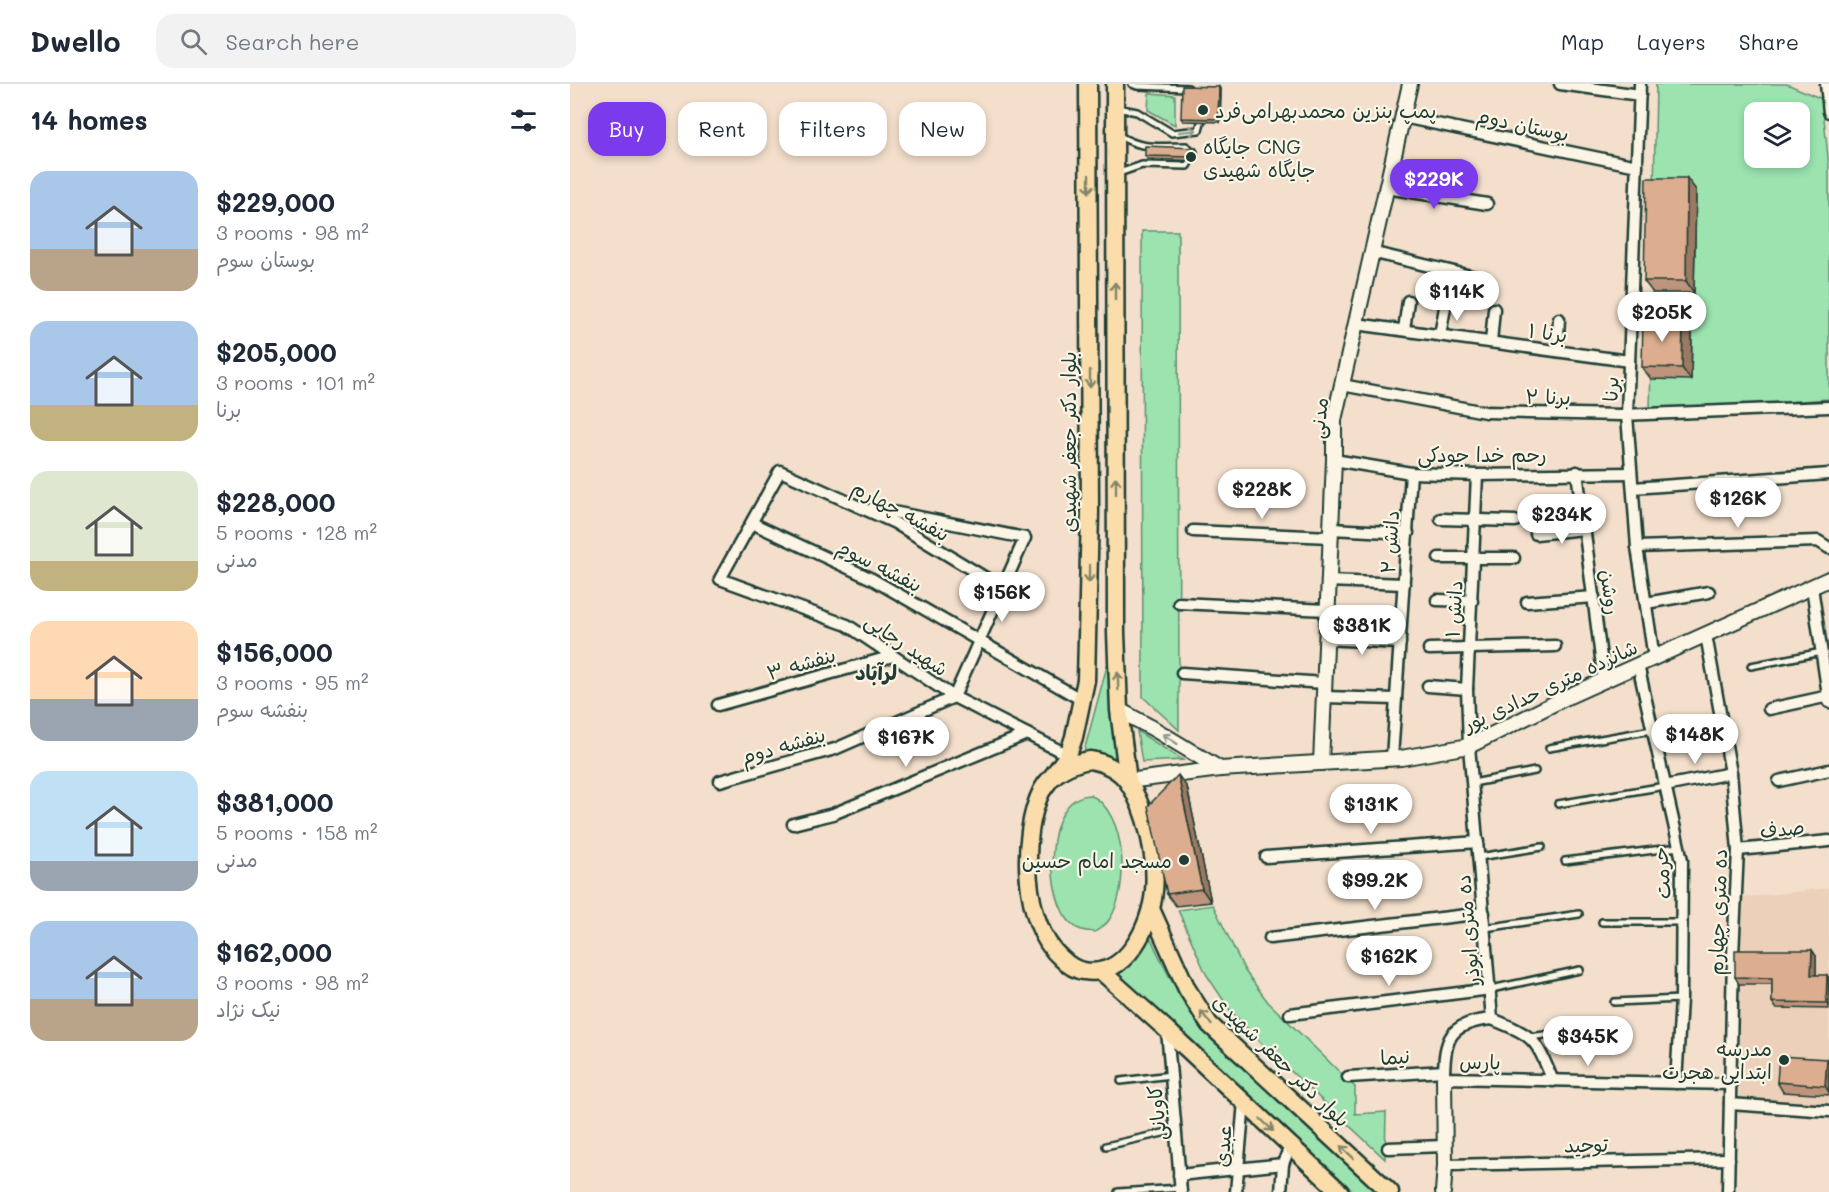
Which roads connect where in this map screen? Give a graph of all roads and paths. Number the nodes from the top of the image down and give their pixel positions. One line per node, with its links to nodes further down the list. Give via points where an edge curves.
1 (1088, 84): 90 (main road, بلوار دکتر جعفر شهیدی, one-way to 90, via 1089,630)
2 (1115, 84): 9 (main road)
3 (1132, 84): 7 (lane)
4 (1410, 84): 12 (street, مدنی)
5 (1560, 84): 8 (street)
6 (1826, 84): 11 (street)
7 (1198, 88)
8 (1640, 89): 14 (street, برنا)
9 (1115, 108): 10 (lane, one-way to 10, via 1137,112 1172,133 1199,130); 13 (main road)
10 (1203, 110)
11 (1829, 112)
12 (1402, 117): 14 (street, بوستان دوم); 16 (street, مدنی)
13 (1115, 132): 15 (main road); 15 (lane, via 1141,146 1186,146 1191,157 1187,166 1142,165)
14 (1637, 166): 29 (street, برنا)
15 (1114, 175): 93 (main road, one-way to 15)
16 (1386, 188): 17 (street); 18 (street, مدنی)
17 (1487, 204)
18 (1371, 252): 19 (street); 24 (street, مدنی)
19 (1475, 277)
20 (1408, 301): 25 (street)
21 (1446, 302): 26 (street)
22 (1494, 309): 27 (street)
23 (1559, 319): 28 (street)
24 (1356, 324): 25 (street, برنا ۱); 30 (street, مدنی)
25 (1404, 330): 26 (street, برنا ۱)
26 (1440, 335): 27 (street, برنا ۱)
27 (1491, 342): 28 (street, برنا ۱)
28 (1557, 351): 29 (street, برنا ۱)
29 (1629, 361): 32 (street, برنا)
30 (1342, 385): 32 (street, برنا ۲, via 1485,412); 33 (street, مدنی, via 1334,420)
31 (1829, 407): 32 (street, برنا ۲)
32 (1627, 415): 36 (street, برنا)
33 (1334, 460): 34 (street, رحم خدا جودکی); 47 (street, مدنی)
34 (1411, 472): 38 (street, رحم خدا جودکی); 48 (street, دانش ۲)
35 (1576, 472): 36 (street, رحم خدا جودکی); 38 (street, رحم خدا جودکی); 45 (street, روشن)
36 (1631, 472): 39 (street, برنا)
37 (1829, 474): 39 (street)
38 (1477, 475): 42 (street, دانش ۱)
39 (1633, 488): 50 (street, برنا)
40 (855, 505): 44 (street, بنفشه چهارم, via 780,471); 59 (street, بنفشه چهارم, via 895,523); 59 (street, via 1025,538)
41 (1441, 519): 42 (street)
42 (1476, 520): 43 (street); 52 (street, دانش ۱)
43 (1515, 520)
44 (752, 523): 71 (street, بنفشه سوم, via 872,579); 77 (street, شهید رجایی, via 720,579 846,625)
45 (1584, 529): 49 (street); 61 (street, روشن)
46 (1193, 531): 47 (street)
47 (1330, 533): 48 (street); 56 (street, مدنی)
48 (1408, 533): 57 (street, دانش ۲)
49 (1536, 534)
50 (1637, 547): 51 (street, via 1818,541); 66 (street, برنا)
51 (1829, 548)
52 (1474, 557): 53 (street); 54 (street); 63 (street, دانش ۱)
53 (1439, 558)
54 (1514, 558)
55 (1829, 579): 58 (street, شانزده متری حدادی پور)
56 (1328, 581): 57 (street); 67 (street, مدنی)
57 (1404, 584): 72 (street, دانش ۲)
58 (1812, 586): 68 (street); 69 (street, شانزده متری حدادی پور)
59 (1002, 588): 71 (street)
60 (1709, 592): 66 (street)
61 (1594, 597): 64 (street); 82 (street, روشن)
62 (1437, 600): 63 (street)
63 (1472, 601): 74 (street, دانش ۱)
64 (1527, 602)
65 (1179, 603): 67 (street)
66 (1646, 603): 78 (street, برنا)
67 (1327, 610): 70 (street, مدنی)
68 (1824, 627): 76 (street)
69 (1706, 635): 78 (street, شانزده متری حدادی پور); 105 (street, ده متری چهارم)
70 (1326, 639): 72 (street); 83 (street, مدنی)
71 (979, 640): 86 (street); 90 (street, بنفشه سوم)
72 (1400, 644): 89 (street, دانش ۲)
73 (1555, 646): 74 (street)
74 (1470, 647): 75 (street); 85 (street, دانش ۱)
75 (1429, 650)
76 (1822, 652): 80 (lane); 88 (street)
77 (893, 656): 86 (street, شهید رجایی); 91 (street, بنفشه ۳)
78 (1654, 658): 79 (street, شانزده متری حدادی پور)
79 (1638, 665): 82 (street, شانزده متری حدادی پور); 94 (street, حرمت)
80 (1751, 666)
81 (1182, 673): 83 (street)
82 (1604, 681): 96 (street, شانزده متری حدادی پور)
83 (1324, 682): 87 (street, مدنی)
84 (1428, 686): 85 (street)
85 (1467, 689): 96 (street, دانش ۱)
86 (954, 697): 95 (street, شهید رجایی); 106 (street, بنفشه دوم, via 835,749)
87 (1324, 697): 89 (street); 100 (street, مدنی)
88 (1829, 698): 92 (street)
89 (1396, 699): 99 (street, دانش ۲)
90 (1082, 700): 98 (main road, بلوار دکتر جعفر شهیدی)
91 (718, 705)
92 (1769, 709)
93 (1119, 710): 101 (street, one-way to 93); 107 (main road)
94 (1652, 730): 97 (lane); 110 (street, حرمت)
95 (1027, 734): 98 (street, شهید رجایی); 116 (street, via 833,814)
96 (1469, 746): 99 (street, شانزده متری حدادی پور); 109 (street, ده متری ابوذر)
97 (1549, 748)
98 (1068, 755): 111 (main road, بلوار دکتر جعفر شهیدی)
99 (1392, 758): 100 (street, شانزده متری حدادی پور)
100 (1322, 763): 101 (street, شانزده متری حدادی پور)
101 (1220, 769): 104 (street, شانزده متری حدادی پور)
102 (1829, 770): 108 (street)
103 (1535, 771): 109 (lane)
104 (1193, 772): 107 (street, شانزده متری حدادی پور); 112 (street)
105 (1731, 773): 110 (street); 121 (street, ده متری چهارم)
106 (720, 781)
107 (1128, 781): 111 (main road, via 1109,765 1090,760 1069,765); 115 (main road)
108 (1779, 781)
109 (1473, 783): 118 (street, ده متری ابوذر)
110 (1665, 786): 113 (lane); 120 (street, حرمت)
111 (1042, 789): 133 (main road, via 1030,844 1032,907 1039,928 1056,954 1070,966)
112 (1165, 791)
113 (1558, 804)
114 (1156, 807): 115 (street)
115 (1146, 823): 125 (main road, via 1154,872)
116 (793, 824)
117 (1829, 841): 121 (street, صدف)
118 (1478, 842): 122 (street, ده متری ابوذر); 123 (street)
119 (1542, 847): 122 (lane)
120 (1679, 847): 124 (lane); 129 (street, حرمت)
121 (1738, 850): 148 (street, ده متری چهارم)
122 (1479, 856): 126 (street, ده متری ابوذر)
123 (1266, 857)
124 (1565, 861)
125 (1151, 909): 133 (main road, via 1136,944 1117,964); 167 (main road, بلوار دکتر جعفر شهیدی, one-way to 125, via 1209,1024 1187,989)
126 (1484, 913): 130 (street, ده متری ابوذر); 131 (street)
127 (1579, 914): 130 (lane)
128 (1602, 922): 129 (lane)
129 (1681, 922): 135 (street, حرمت)
130 (1485, 928): 134 (street, ده متری ابوذر)
131 (1270, 938)
132 (1580, 970): 134 (lane)
133 (1101, 971): 140 (main road)
134 (1491, 989): 137 (street); 138 (street, ده متری ابوذر)
135 (1681, 999): 136 (lane); 147 (street, حرمت)
136 (1614, 1002)
137 (1290, 1014)
138 (1492, 1019): 141 (street); 142 (street, via 1472,1021 1455,1029 1448,1043)
139 (1594, 1028): 141 (lane)
140 (1167, 1030): 143 (street, کاویانی); 149 (main road)
141 (1530, 1037): 146 (street)
142 (1444, 1074): 144 (street, نیما); 146 (street, پارس); 155 (street)
143 (1171, 1075): 145 (lane); 152 (street, کاویانی)
144 (1347, 1077)
145 (1121, 1081)
146 (1553, 1081): 147 (street, پارس)
147 (1676, 1083): 148 (street, پارس)
148 (1731, 1084): 150 (street, ده متری چهارم)
149 (1244, 1102): 154 (main road, one-way to 154); 160 (street, عبدی)
150 (1730, 1104): 151 (street); 157 (street, ده متری چهارم)
151 (1829, 1111)
152 (1176, 1130): 153 (lane); 161 (street, کاویانی)
153 (1106, 1146)
154 (1290, 1146): 158 (street); 163 (main road)
155 (1445, 1146): 156 (street); 159 (street)
156 (1388, 1148)
157 (1729, 1159): 159 (street, توحید); 169 (street, ده متری چهارم)
158 (1283, 1164): 160 (street); 166 (street)
159 (1445, 1165): 168 (street)
160 (1239, 1169): 161 (street); 165 (street, عبدی)
161 (1179, 1175): 162 (street, کاویانی)
162 (1181, 1190): 164 (lane)
163 (1338, 1191)
164 (1118, 1192)
165 (1236, 1192)
166 (1281, 1192)
167 (1390, 1192)
168 (1443, 1192)
169 (1728, 1192)

